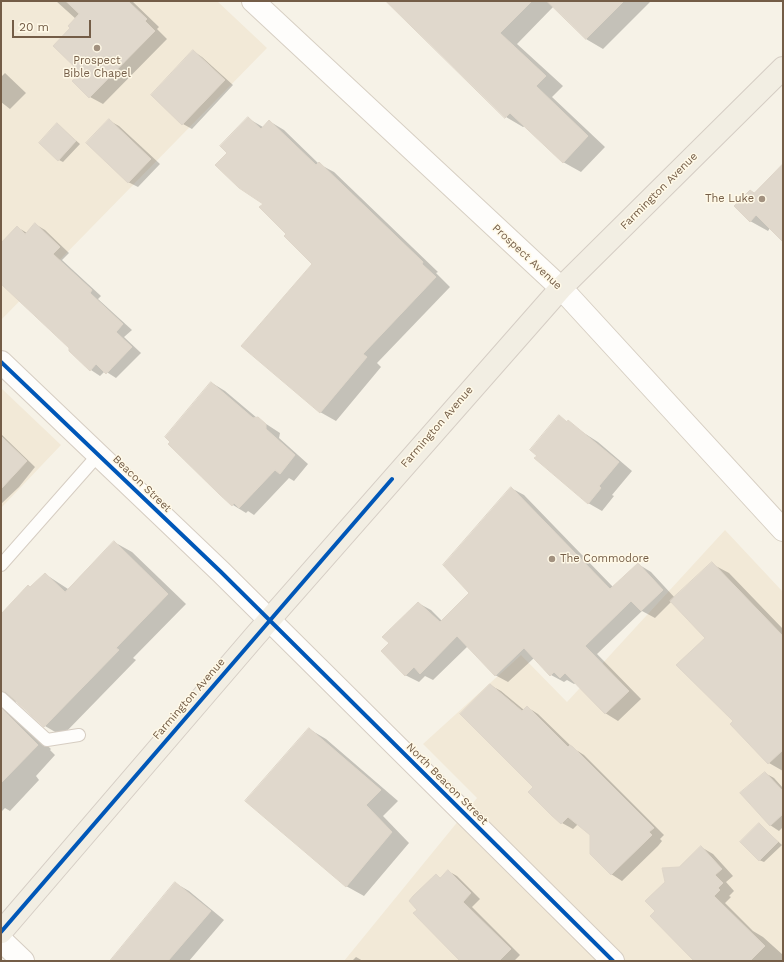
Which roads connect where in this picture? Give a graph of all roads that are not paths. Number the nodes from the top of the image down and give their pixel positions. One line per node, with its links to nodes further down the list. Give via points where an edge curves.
1 (253, 1): 3 (street, Prospect Avenue)
2 (783, 68): 3 (main road, Farmington Avenue)
3 (561, 288): 6 (street, Prospect Avenue); 8 (main road, Farmington Avenue)
4 (1, 362): 5 (street, Beacon Street)
5 (98, 455): 7 (lane); 8 (street, Beacon Street)
6 (781, 524)
7 (1, 565)
8 (269, 620): 11 (main road, Farmington Avenue); 14 (street, North Beacon Street)
9 (1, 698): 10 (lane, via 47,740)
10 (79, 735)
11 (1, 932)
12 (1, 940): 13 (street)
13 (23, 961)
14 (612, 961)

